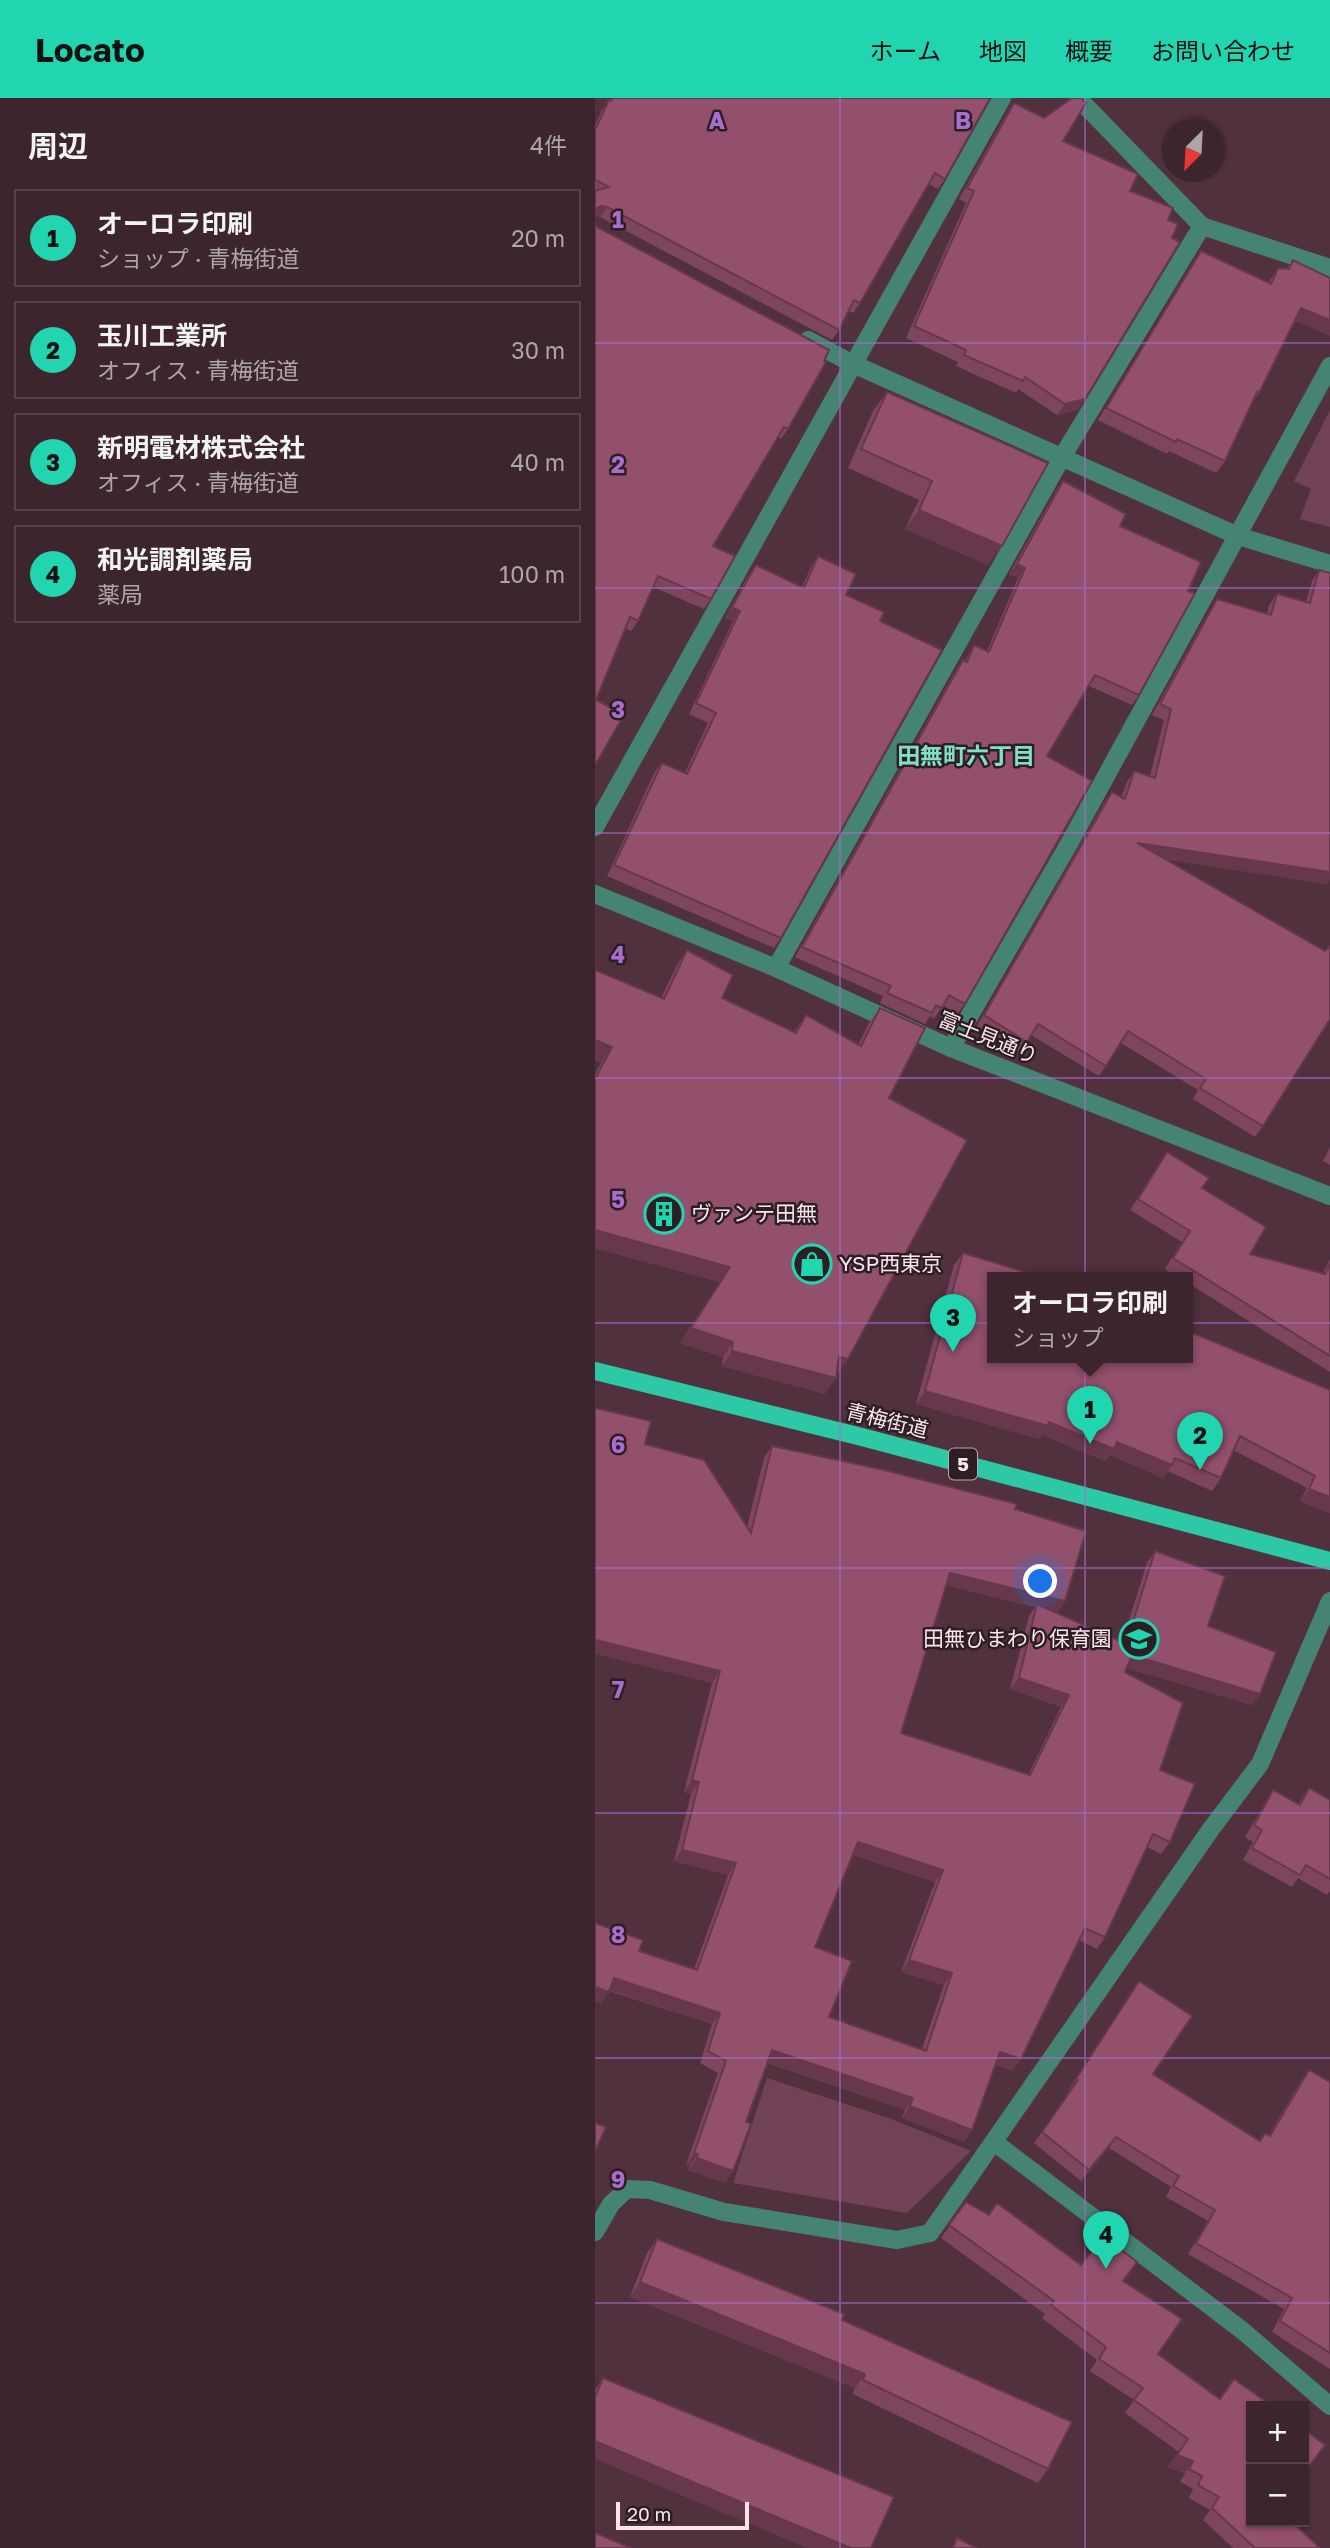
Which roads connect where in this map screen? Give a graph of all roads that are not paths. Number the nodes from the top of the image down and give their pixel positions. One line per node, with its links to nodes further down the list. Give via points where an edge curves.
1 (1002, 98): 6 (street)
2 (1078, 98): 3 (street)
3 (1202, 226): 4 (street); 8 (street)
4 (1330, 268)
5 (792, 331): 6 (street)
6 (853, 364): 8 (street); 11 (street)
7 (1330, 366): 9 (street)
8 (1062, 457): 9 (street); 13 (street)
9 (1238, 536): 10 (street); 14 (street)
10 (1330, 564)
11 (595, 827)
12 (595, 894): 13 (street, 富士見通り)
13 (776, 968): 14 (street, 富士見通り)
14 (951, 1048): 15 (street, 富士見通り)
15 (1330, 1196)
16 (595, 1371): 17 (main road, 青梅街道 / 5)
17 (1330, 1561)
18 (1330, 1601): 19 (street, via 1260,1764)
19 (994, 2142): 20 (street, via 930,2233 897,2240 724,2212 650,2190 627,2189 611,2204); 21 (street, via 1243,2331)
20 (595, 2232)
21 (1330, 2406)

